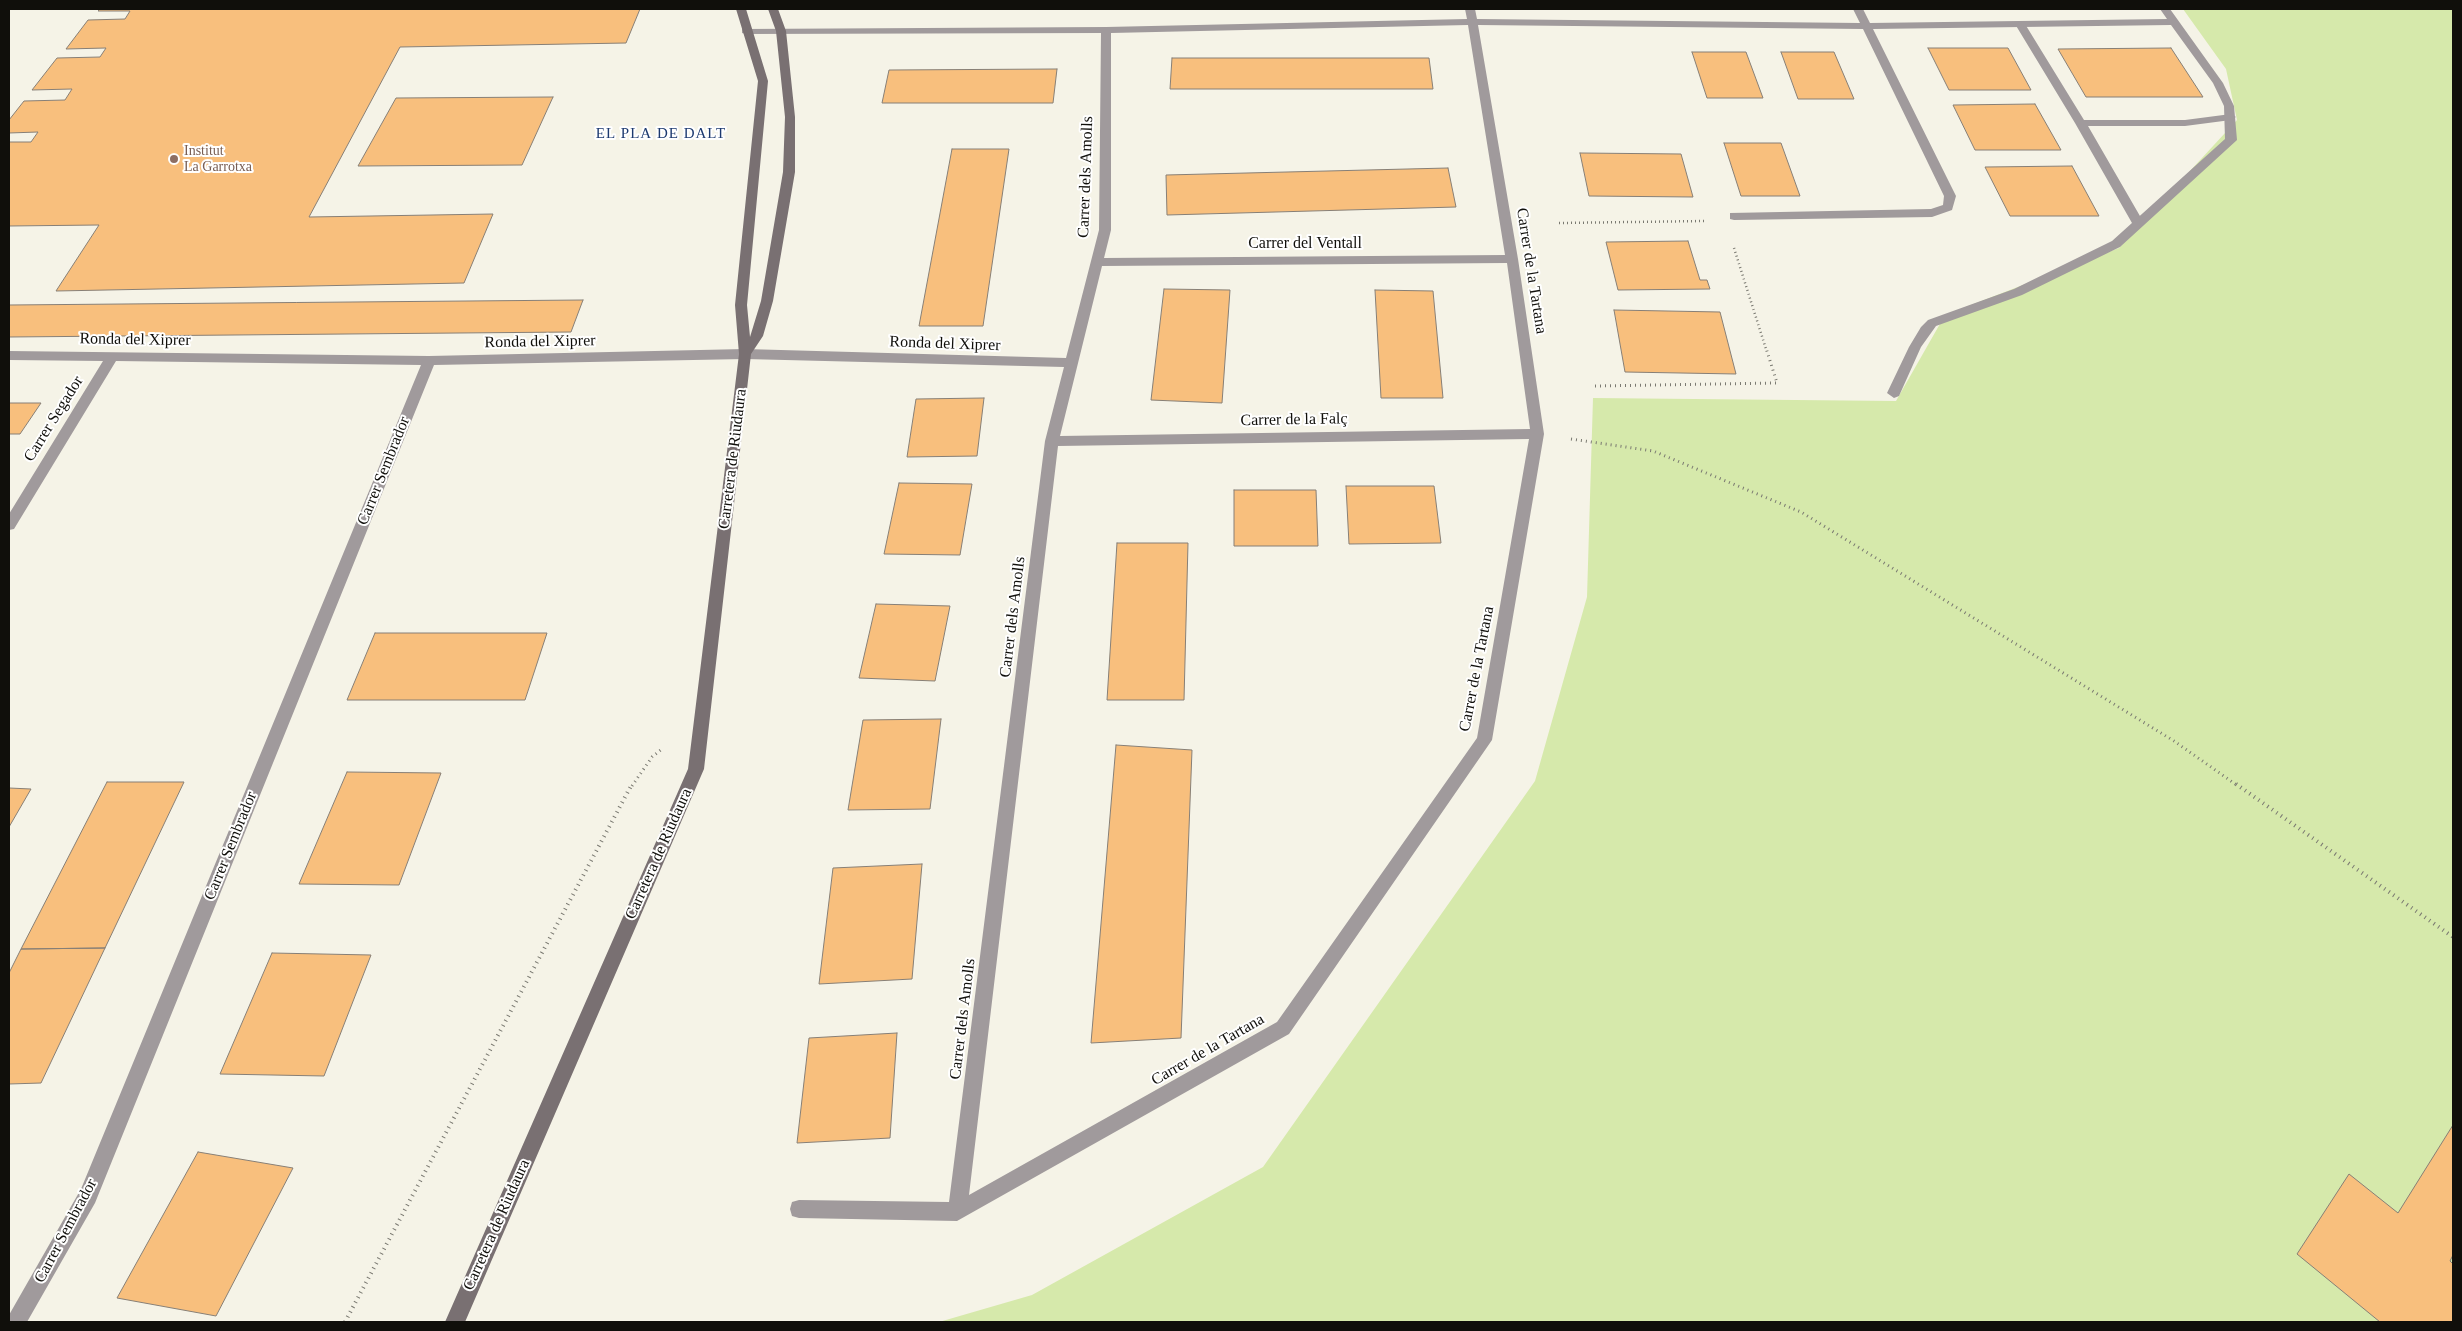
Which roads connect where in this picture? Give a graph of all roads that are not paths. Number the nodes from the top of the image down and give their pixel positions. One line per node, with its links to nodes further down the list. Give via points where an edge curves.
1 (741, 9): 10 (street, Carretera de Riudaura)
2 (773, 9): 11 (street, Carretera de Riudaura)
3 (1858, 9): 8 (street)
4 (2164, 9): 6 (street)
5 (1472, 16): 8 (street); 9 (street); 16 (street, Carrer de la Tartana)
6 (2174, 22): 7 (street); 12 (street, via 2218,83)
7 (2020, 24): 8 (street); 13 (street)
8 (1866, 26): 14 (street, via 1950,196 1948,207 1932,213)
9 (1106, 30): 11 (street); 17 (street, Carrer dels Amolls, via 1105,230)
10 (746, 31): 11 (street); 19 (street, Carretera de Riudaura, via 764,81 741,306)
11 (781, 31): 19 (street, Carretera de Riudaura, via 790,117 789,172 767,301 756,336)
12 (2231, 118): 13 (street, via 2185,123); 15 (street, via 2230,140)
13 (2081, 123): 15 (street)
14 (1734, 216)
15 (2138, 223): 23 (street, via 2116,244 2027,288 1932,323 1915,347)
16 (1512, 259): 17 (street, Carrer del Ventall); 24 (street, Carrer de la Tartana)
17 (1097, 262): 22 (street, Carrer dels Amolls)
18 (9, 354): 20 (street, Ronda del Xiprer)
19 (745, 354): 21 (street, Ronda del Xiprer); 22 (street, Ronda del Xiprer); 30 (street, Carretera de Riudaura, via 696,769)
20 (113, 356): 21 (street, Ronda del Xiprer); 26 (street, Carrer Segador)
21 (429, 361): 29 (street, Carrer Sembrador, via 88,1196)
22 (1071, 364): 25 (street, Carrer dels Amolls)
23 (1894, 393)
24 (1538, 434): 25 (street, Carrer de la Falç); 28 (street, Carrer de la Tartana, via 1484,740 1283,1028)
25 (1052, 441): 28 (street, Carrer dels Amolls)
26 (9, 525)
27 (799, 1208): 28 (street)
28 (957, 1212)
29 (16, 1322)
30 (455, 1322)

